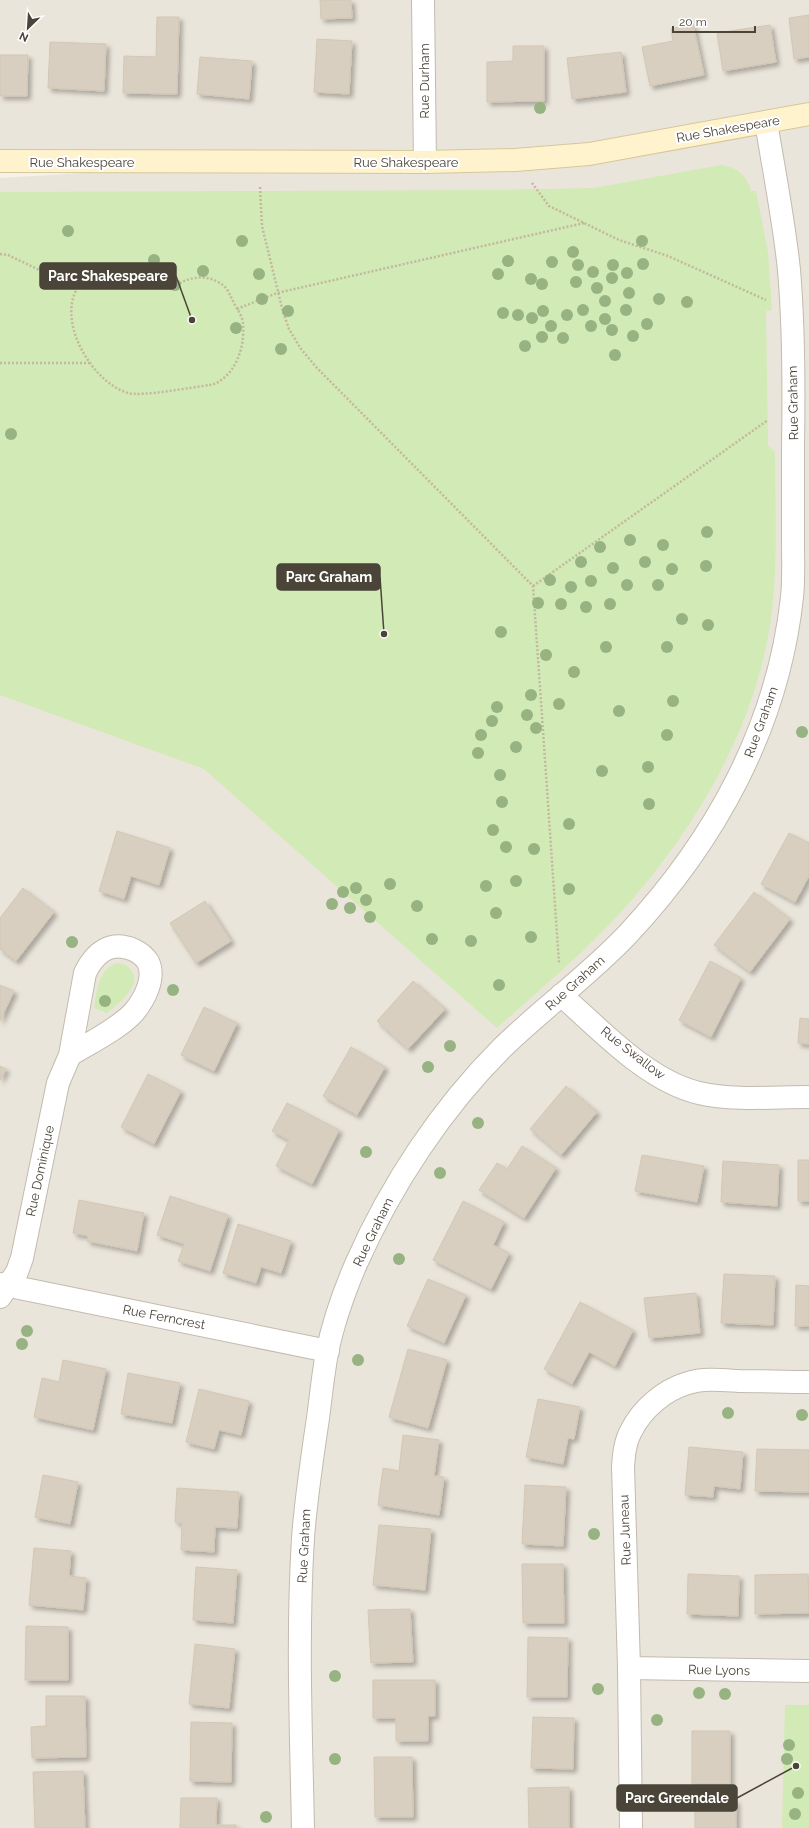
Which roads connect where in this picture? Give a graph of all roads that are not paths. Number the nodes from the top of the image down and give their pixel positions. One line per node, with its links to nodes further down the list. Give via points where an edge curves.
1 (423, 0): 5 (street, Rue Durham)
2 (809, 114): 3 (street, Rue Shakespeare)
3 (766, 122): 5 (street, Rue Shakespeare, via 589,154 515,160); 6 (street, Rue Graham, via 787,248)
4 (0, 162): 5 (street, Rue Shakespeare)
5 (425, 162)
6 (801, 402): 7 (street, Rue Graham, via 793,593 785,644 770,705 748,758 721,812 691,856 658,900 625,936 590,971)
7 (561, 995): 9 (street, Rue Swallow, via 628,1053 676,1085 699,1093 726,1097); 11 (street, Rue Graham, via 502,1048 414,1156 390,1195 355,1267)
8 (70, 1055): 8 (street, Rue Dominique, via 121,1023 143,1001 150,975 148,962 138,952 126,947 112,947 100,952 91,961 84,978); 10 (street, Rue Dominique, via 58,1083 22,1258 16,1272)
9 (809, 1098)
10 (3, 1289): 11 (street, Rue Ferncrest)
11 (328, 1351): 15 (street, Rue Graham, via 303,1537 300,1625)
12 (809, 1382): 13 (street, Rue Juneau, via 706,1380 687,1383 671,1390 641,1414 630,1432 623,1466)
13 (629, 1668): 14 (street, Rue Lyons); 16 (street, Rue Juneau)
14 (809, 1671)
15 (303, 1828)
16 (631, 1828)

